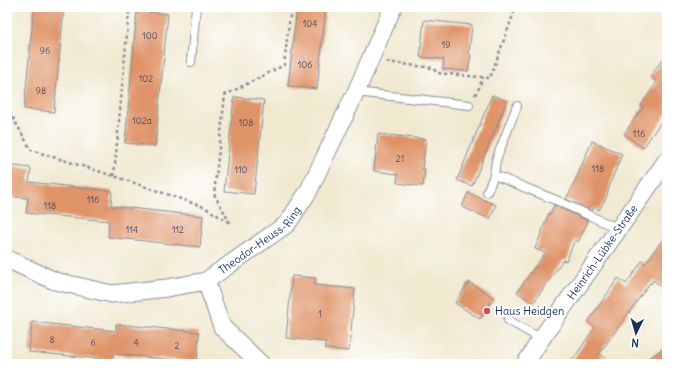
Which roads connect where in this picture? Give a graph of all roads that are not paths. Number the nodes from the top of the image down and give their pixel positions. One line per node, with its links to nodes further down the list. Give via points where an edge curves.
1 (196, 7): 3 (lane)
2 (393, 7): 4 (street, Theodor-Heuss-Ring)
3 (191, 62)
4 (356, 92): 5 (lane); 12 (street, Theodor-Heuss-Ring, via 308,192 287,224)
5 (469, 105)
6 (517, 106): 8 (lane, via 496,160)
7 (667, 160): 10 (street, Heinrich-Lübke-Straße)
8 (494, 175): 9 (lane); 10 (lane)
9 (487, 192)
10 (619, 229): 14 (street, Heinrich-Lübke-Straße)
11 (7, 259): 12 (street, Theodor-Heuss-Ring, via 55,281 112,294)
12 (206, 281): 15 (street, via 222,327)
13 (508, 320): 14 (lane)
14 (541, 339): 16 (street, Heinrich-Lübke-Straße)
15 (261, 364)
16 (525, 364)

